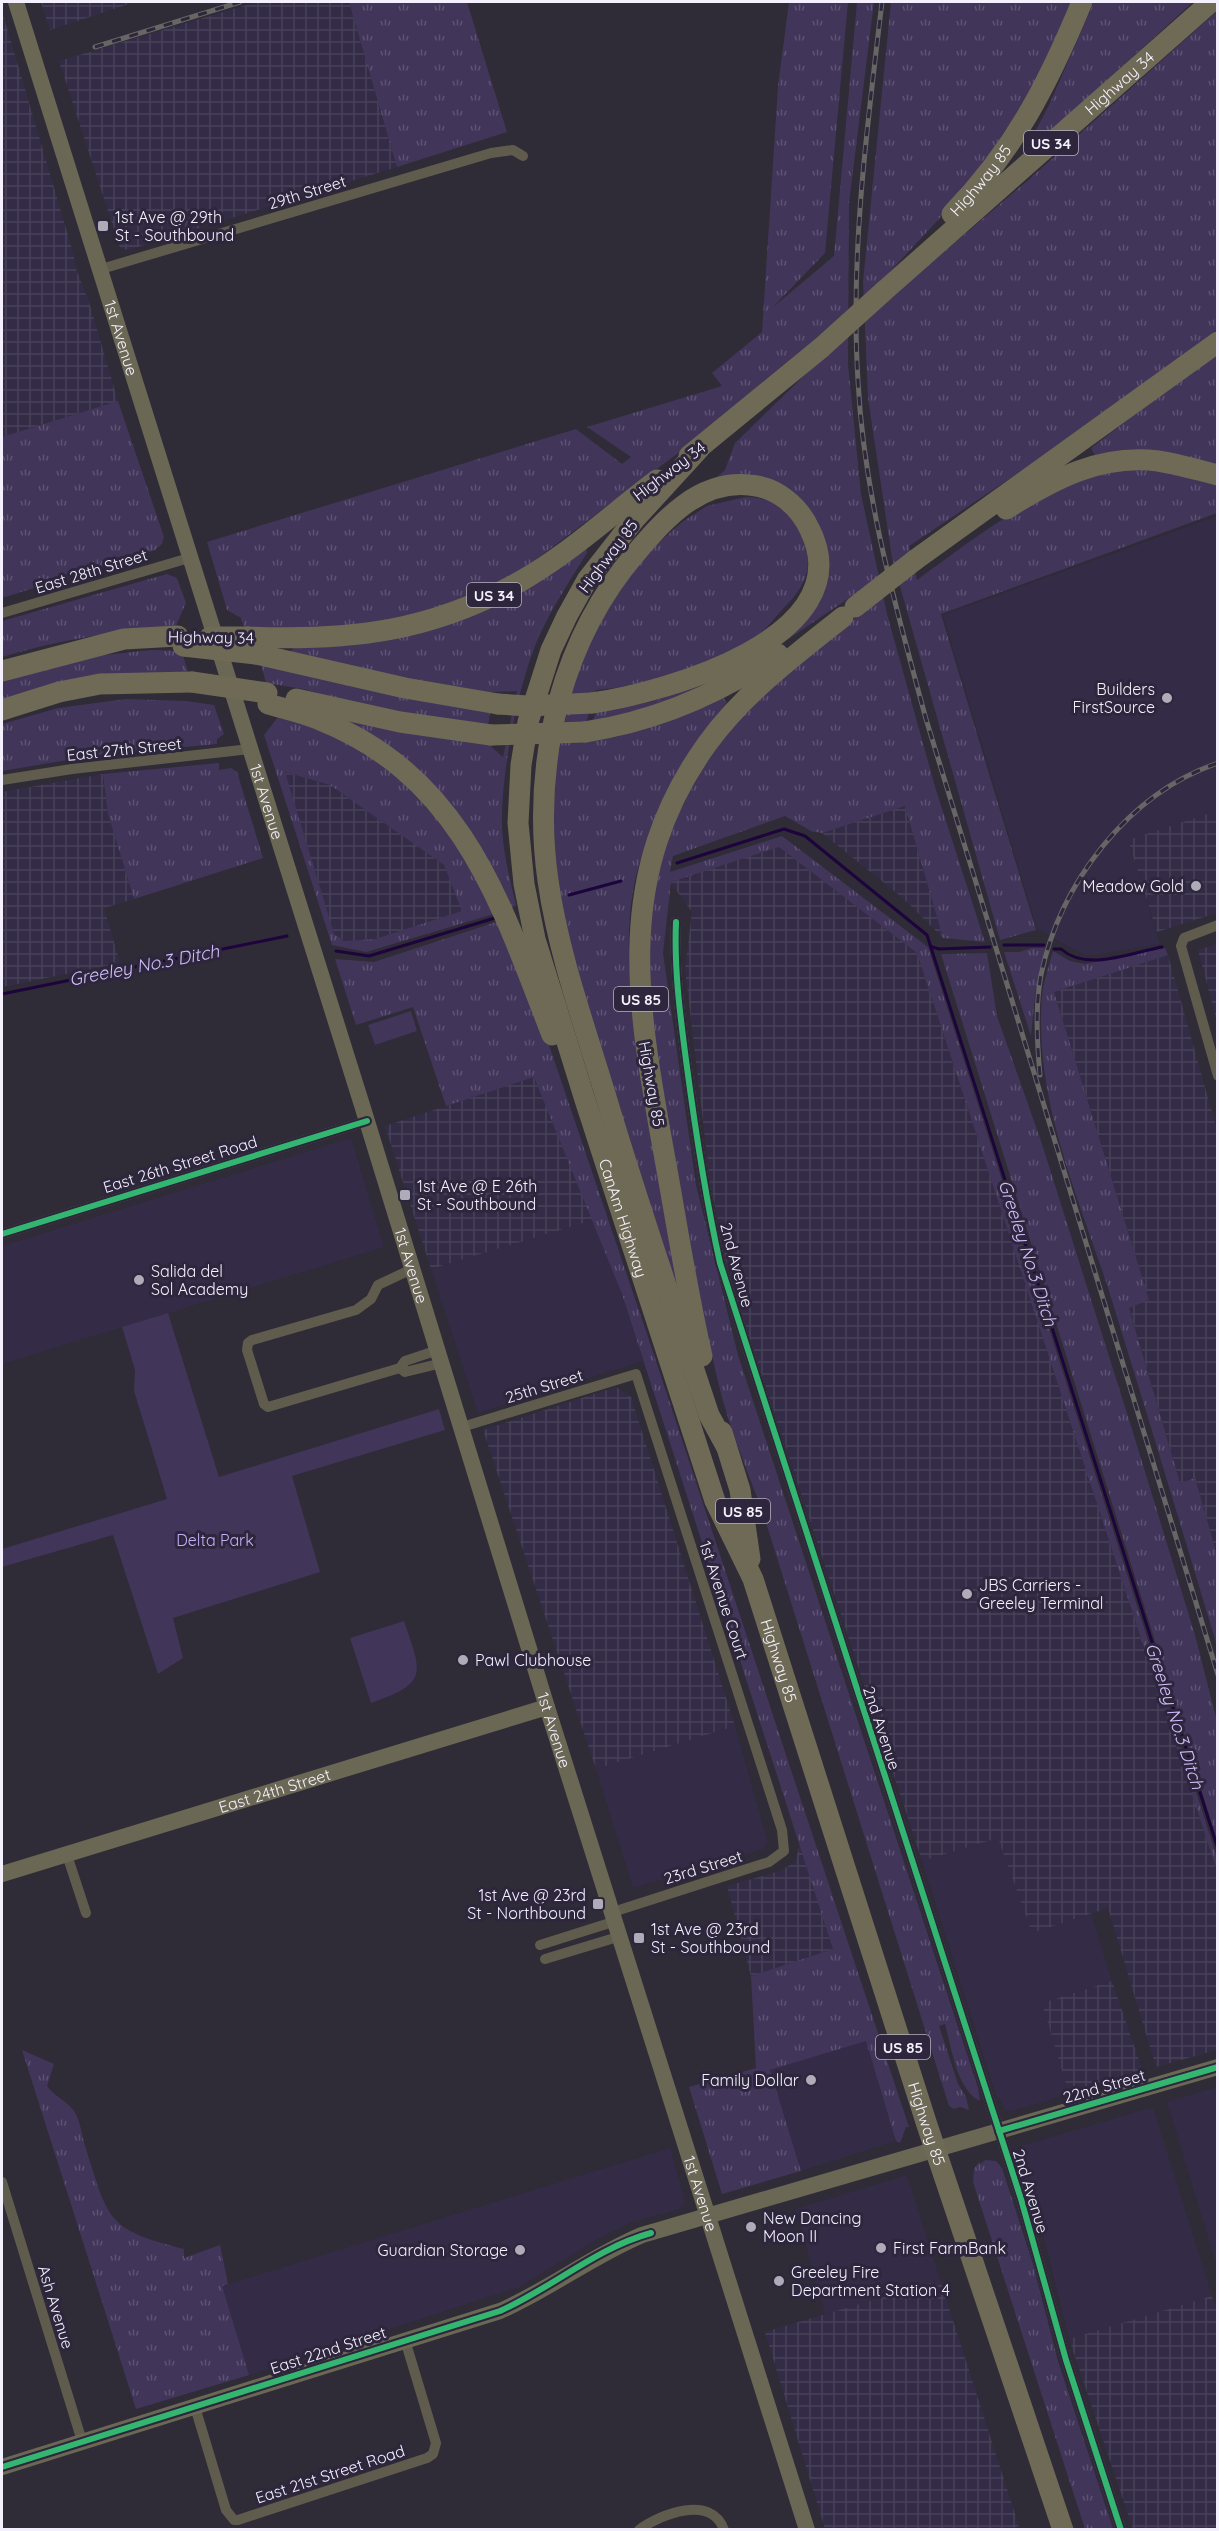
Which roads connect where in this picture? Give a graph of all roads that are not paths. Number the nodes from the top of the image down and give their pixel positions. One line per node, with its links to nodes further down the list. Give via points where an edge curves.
1 (16, 2): 5 (main road, 1st Avenue)
2 (1082, 2): 6 (highway, Highway 85, via 1052,72 1012,142)
3 (1211, 2): 6 (highway, Highway 34 / US 34)
4 (523, 156): 5 (street, 29th Street, via 513,150 491,153)
5 (98, 270): 10 (main road, 1st Avenue)
6 (887, 287): 8 (highway, Highway 34 / US 34, bridge)
7 (1218, 342): 11 (highway)
8 (700, 448): 14 (highway, Highway 34 / US 34, via 567,550 483,601 416,625 362,636 294,639); 23 (highway, Highway 85 / US 85, via 634,520 587,580 551,650 528,722 519,787 524,884 535,939)
9 (1218, 475): 11 (highway, via 1158,461 1096,465 1060,477 929,558)
10 (189, 558): 13 (street, East 28th Street); 18 (main road, 1st Avenue)
11 (915, 560): 12 (highway, bridge)
12 (849, 612): 16 (highway, bridge, via 812,630 708,696 646,720 585,732 491,735); 31 (highway, Highway 85 / US 85, via 745,699 707,744 668,810 641,909 638,962 648,1062 687,1286)
13 (2, 613)
14 (252, 646): 15 (highway, Highway 34 / US 34, bridge, via 124,639); 31 (highway, bridge, via 405,688 498,704 592,703 637,695 698,677 741,657 793,621 813,590 819,564 816,542 802,514 792,503 767,489 750,484 726,485 687,502 661,525 600,602 571,659 550,732 543,788 545,871 559,940 709,1415)
15 (2, 670)
16 (267, 699): 17 (highway, via 193,687 141,688 38,699); 23 (highway, via 320,720 383,754 418,782 449,816 480,864 505,915 560,1058)
17 (2, 710)
18 (250, 749): 19 (street, East 27th Street); 24 (main road, 1st Avenue)
19 (2, 780)
20 (676, 922): 42 (street, 2nd Avenue, via 677,984 688,1080 720,1263)
21 (1218, 924): 22 (street, via 1184,938 1181,946)
22 (1218, 1076)
23 (585, 1100): 27 (highway, CanAm Highway / US 85)
24 (367, 1121): 25 (street, East 26th Street Road); 26 (main road, 1st Avenue)
25 (2, 1234)
26 (412, 1269): 28 (main road, 1st Avenue); 28 (street, via 378,1285 371,1299 356,1310 248,1343 264,1404 268,1407 400,1368 405,1372)
27 (662, 1337): 32 (highway, Highway 85 / US 85, via 715,1501)
28 (440, 1357): 30 (main road, 1st Avenue)
29 (636, 1374): 30 (street, 25th Street); 34 (street, 1st Avenue Court)
30 (462, 1428): 33 (main road, 1st Avenue)
31 (726, 1446): 32 (highway, Highway 85 / US 85, via 740,1490)
32 (753, 1579): 43 (highway, Highway 85 / US 85)
33 (547, 1707): 35 (main road, East 24th Street); 38 (main road, 1st Avenue)
34 (784, 1835): 38 (street, 23rd Street, via 784,1851 769,1862)
35 (67, 1855): 36 (main road, East 24th Street); 37 (street)
36 (2, 1874)
37 (86, 1913)
38 (616, 1923): 39 (street); 40 (street); 45 (main road, 1st Avenue)
39 (540, 1945)
40 (545, 1959)
41 (1218, 2067): 42 (main road, 22nd Street)
42 (999, 2131): 43 (main road, 22nd Street); 54 (street, 2nd Avenue, via 1066,2360)
43 (936, 2150): 45 (main road, 22nd Street); 53 (highway, Highway 85 / US 85)
44 (2, 2182): 48 (street, Ash Avenue)
45 (709, 2216): 46 (main road, East 22nd Street, via 620,2244 500,2311); 52 (main road, 1st Avenue)
46 (405, 2340): 47 (main road, East 22nd Street); 47 (street, East 21st Street Road, via 436,2443 427,2458 238,2520 226,2510)
47 (195, 2407): 48 (main road, East 22nd Street)
48 (82, 2441): 49 (main road, East 22nd Street)
49 (2, 2467)
50 (639, 2529): 51 (street, via 650,2522 699,2509 717,2517)
51 (724, 2529)
52 (807, 2529)
53 (1063, 2529)
54 (1121, 2529)

